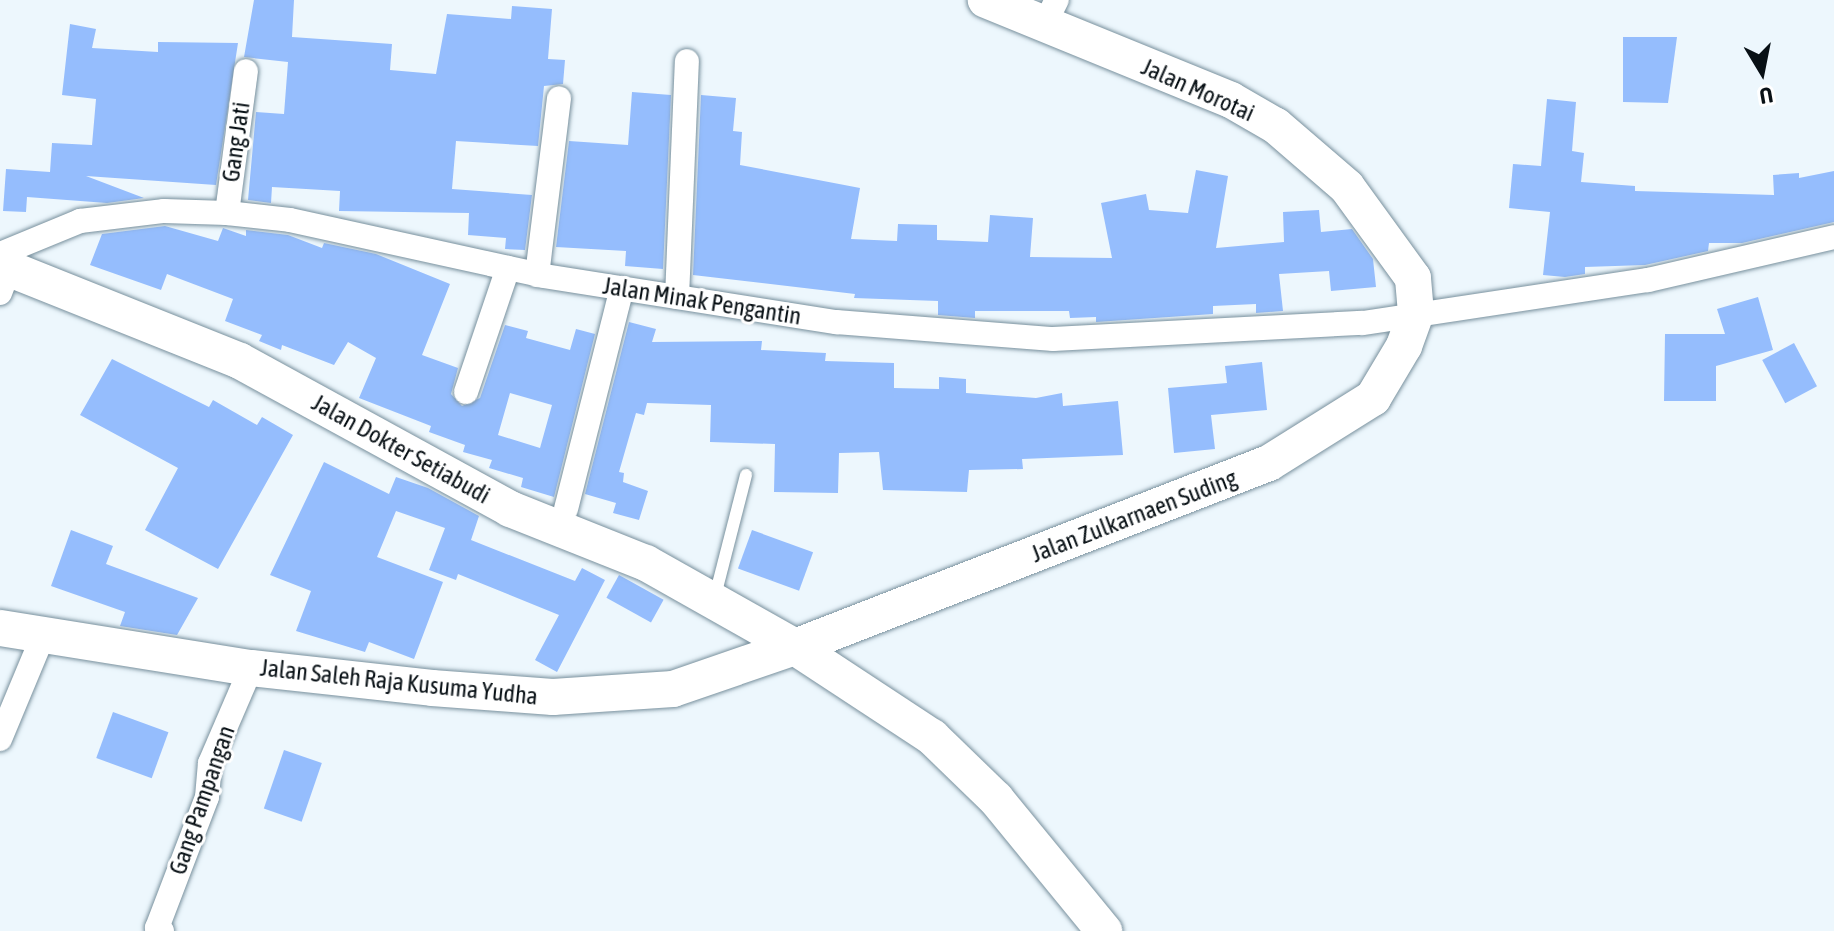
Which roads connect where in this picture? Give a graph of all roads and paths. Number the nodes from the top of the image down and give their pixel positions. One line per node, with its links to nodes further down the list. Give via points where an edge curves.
1 (986, 0): 2 (street, Jalan Morotai)
2 (1050, 12): 13 (street, Jalan Morotai, via 1231,100 1296,141 1347,187 1413,278)
3 (687, 61): 12 (street)
4 (246, 71): 6 (street, Gang Jati)
5 (559, 98): 10 (street)
6 (227, 213): 8 (street, Jalan Minak Pengantin, via 290,220); 9 (street, Jalan Minak Pengantin, via 164,211 80,221 42,232)
7 (1834, 237): 13 (street, Jalan Minak Pengantin, via 1648,280)
8 (508, 268): 10 (street, Jalan Minak Pengantin); 14 (street)
9 (2, 270): 17 (street, Jalan Dokter Setiabudi, via 240,361 510,509 646,563)
10 (537, 275): 11 (street, Jalan Minak Pengantin)
11 (622, 288): 12 (street, Jalan Minak Pengantin); 16 (street)
12 (677, 297): 13 (street, Jalan Minak Pengantin, via 836,322 1053,339 1363,323)
13 (1416, 313): 20 (street, Jalan Zulkarnaen Suding, via 1404,346 1373,398 1269,463)
14 (466, 392)
15 (746, 475): 17 (lane)
16 (566, 509)
17 (714, 600): 20 (street, Jalan Dokter Setiabudi)
18 (0, 628): 19 (street, Jalan Saleh Raja Kusuma Yudha)
19 (42, 638): 21 (street, Jalan Saleh Raja Kusuma Yudha); 22 (street)
20 (795, 647): 21 (street, Jalan Saleh Raja Kusuma Yudha, via 673,689 553,697); 24 (street, Jalan Dokter Setiabudi, via 932,737 996,799)
21 (251, 668): 23 (street, Gang Pampangan, via 210,763 207,797 157,928)
22 (0, 739)
23 (162, 931)
24 (1104, 931)

